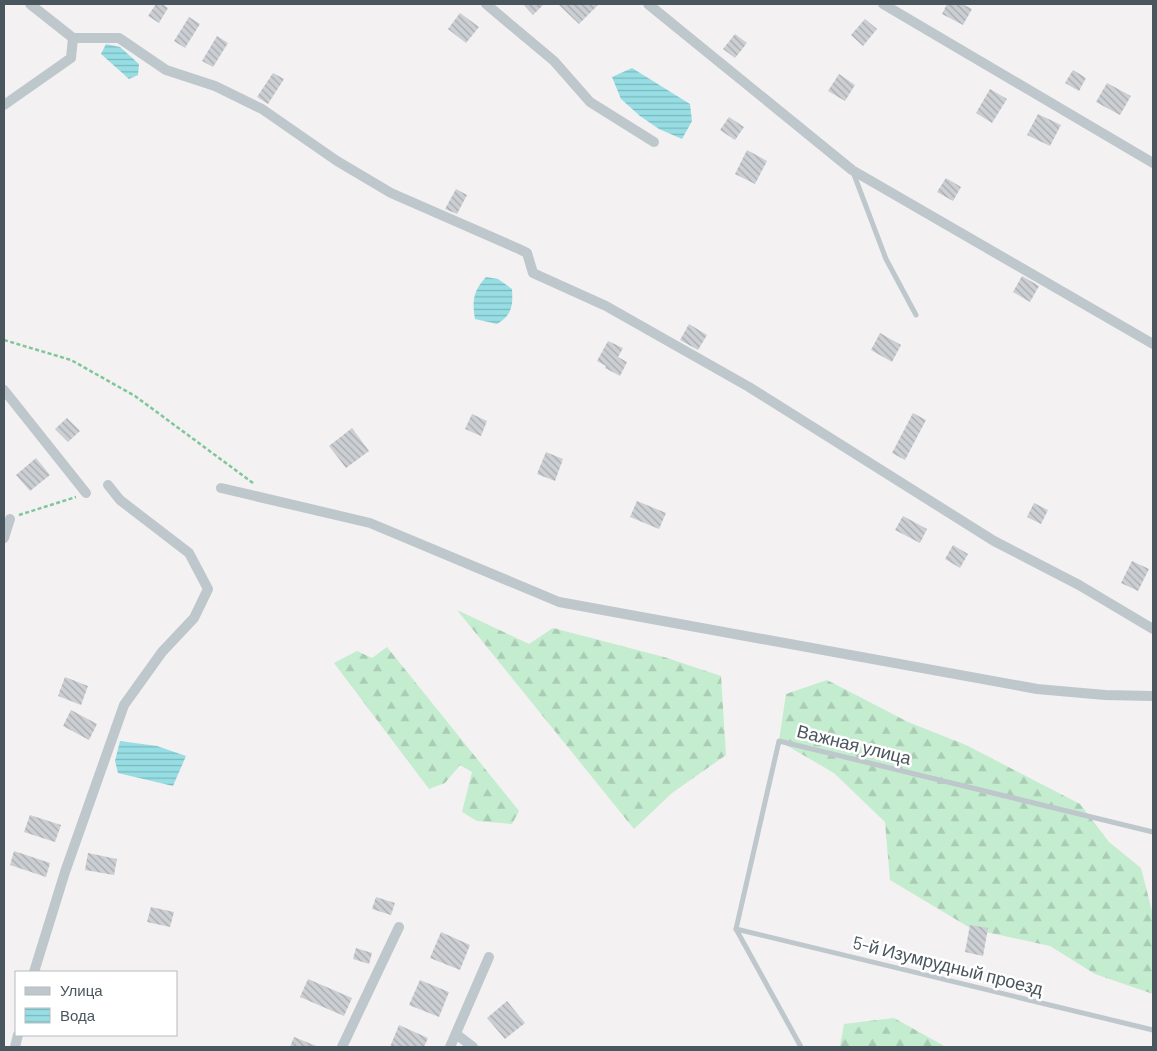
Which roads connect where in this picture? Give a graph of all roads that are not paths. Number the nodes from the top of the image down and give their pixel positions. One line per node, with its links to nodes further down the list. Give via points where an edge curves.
1 (30, 4): 5 (street)
2 (486, 4): 7 (street, via 554,61 590,102)
3 (648, 4): 9 (street)
4 (883, 4): 8 (street)
5 (74, 38): 6 (street, via 71,58); 18 (street, via 119,38 166,70 215,86 262,109 337,162 391,193 519,248 527,253 533,273 606,306 732,378 994,541 1079,585)
6 (4, 106)
7 (654, 142)
8 (1153, 163)
9 (852, 170): 10 (lane, via 886,259); 11 (street)
10 (916, 315)
11 (1153, 344)
12 (4, 390): 15 (street)
13 (108, 486): 24 (street, via 120,500 189,553 208,589 194,618 162,652 124,705 64,872)
14 (221, 488): 19 (street, via 370,523 559,602 1037,688)
15 (86, 493)
16 (10, 519): 17 (street)
17 (4, 538)
18 (1153, 629)
19 (1153, 696)
20 (1153, 832): 22 (lane, Важная улица, via 779,741)
21 (399, 927): 27 (street)
22 (736, 929): 25 (lane, 5-й Изумрудный проезд); 30 (lane)
23 (489, 957): 26 (street)
24 (34, 971)
25 (1153, 1030)
26 (456, 1034): 28 (street); 29 (street)
27 (342, 1047)
28 (450, 1047)
29 (473, 1047)
30 (802, 1047)

